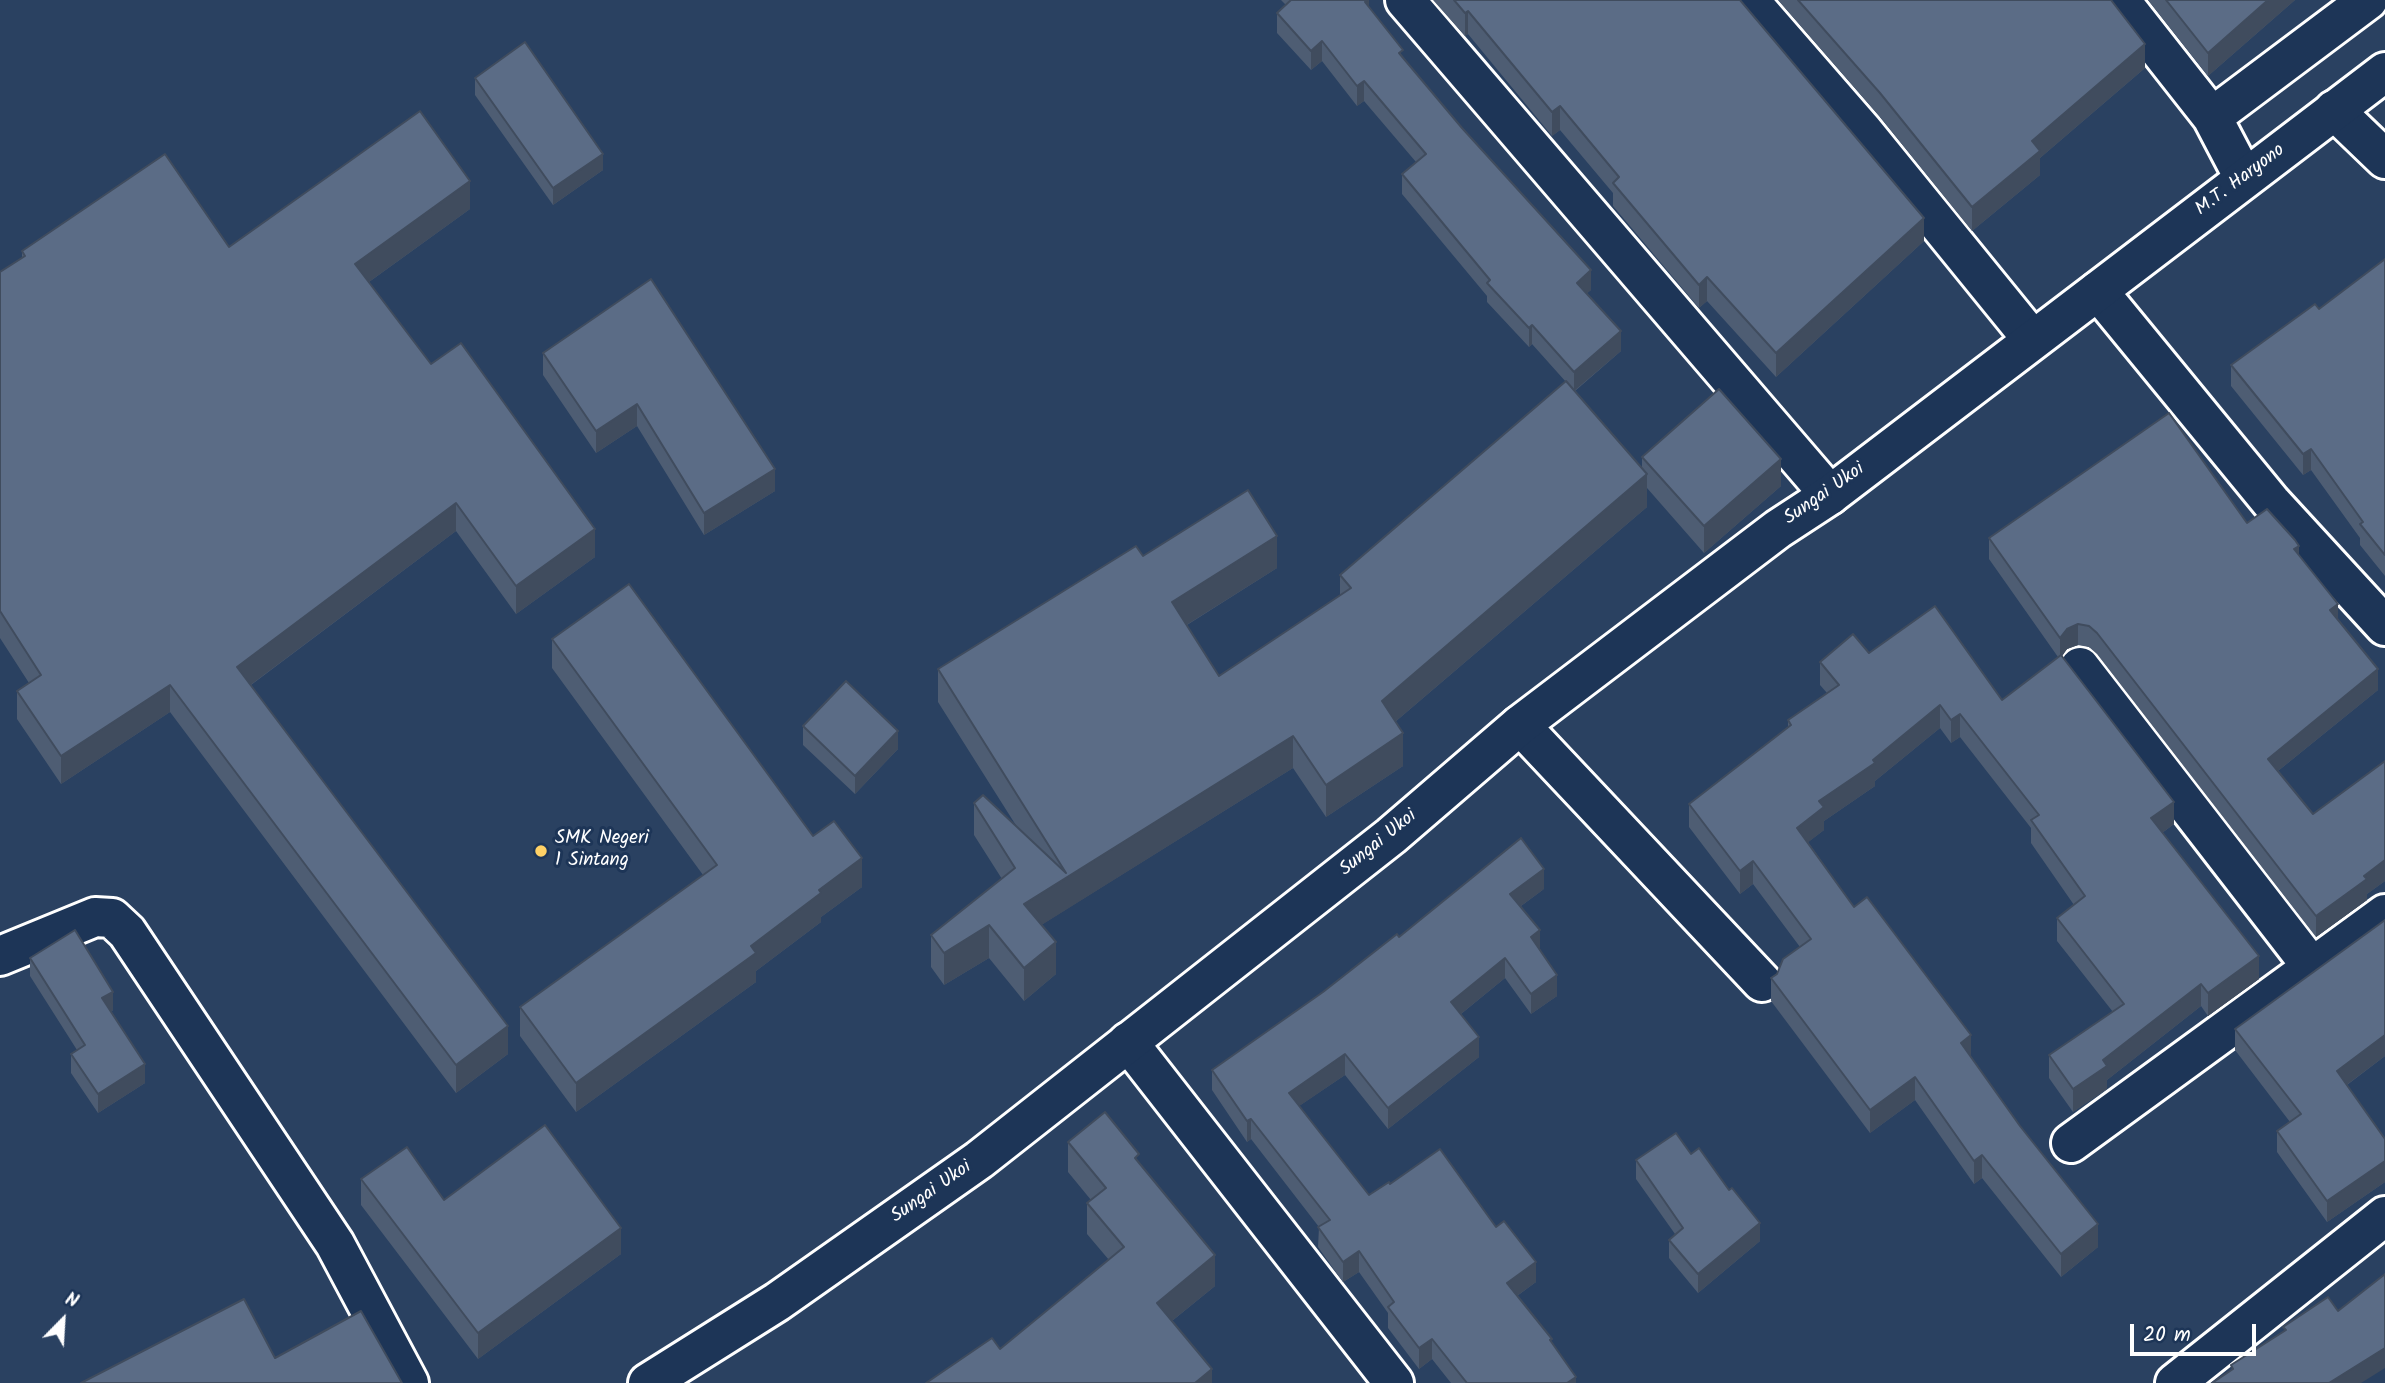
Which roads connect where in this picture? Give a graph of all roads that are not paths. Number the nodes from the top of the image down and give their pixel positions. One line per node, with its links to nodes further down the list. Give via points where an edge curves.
1 (1405, 0): 12 (main road)
2 (1749, 0): 11 (main road, via 1863,131)
3 (2120, 0): 7 (main road)
4 (2368, 0): 7 (main road)
5 (2385, 72): 6 (main road, M.T. Haryono)
6 (2334, 110): 8 (main road); 9 (main road, M.T. Haryono)
7 (2212, 117): 9 (main road)
8 (2385, 159)
9 (2244, 178): 10 (main road, M.T. Haryono)
10 (2098, 290): 11 (main road, Sungai Ukoi); 13 (main road, via 2271,502)
11 (2032, 339): 12 (main road, Sungai Ukoi)
12 (1830, 495): 15 (main road, Sungai Ukoi, via 1778,529)
13 (2385, 626)
14 (2080, 667): 18 (main road)
15 (1520, 725): 19 (main road); 20 (main road, Sungai Ukoi, via 1391,836)
16 (2385, 914): 18 (main road)
17 (0, 956): 23 (main road, via 95,917 112,918 127,932 335,1244)
18 (2312, 967): 21 (main road)
19 (1762, 982)
20 (1128, 1042): 24 (main road, Sungai Ukoi, via 979,1160 777,1302); 25 (main road)
21 (2071, 1143)
22 (2385, 1216): 26 (main road)
23 (409, 1383)
24 (648, 1383)
25 (1394, 1383)
26 (2175, 1383)

